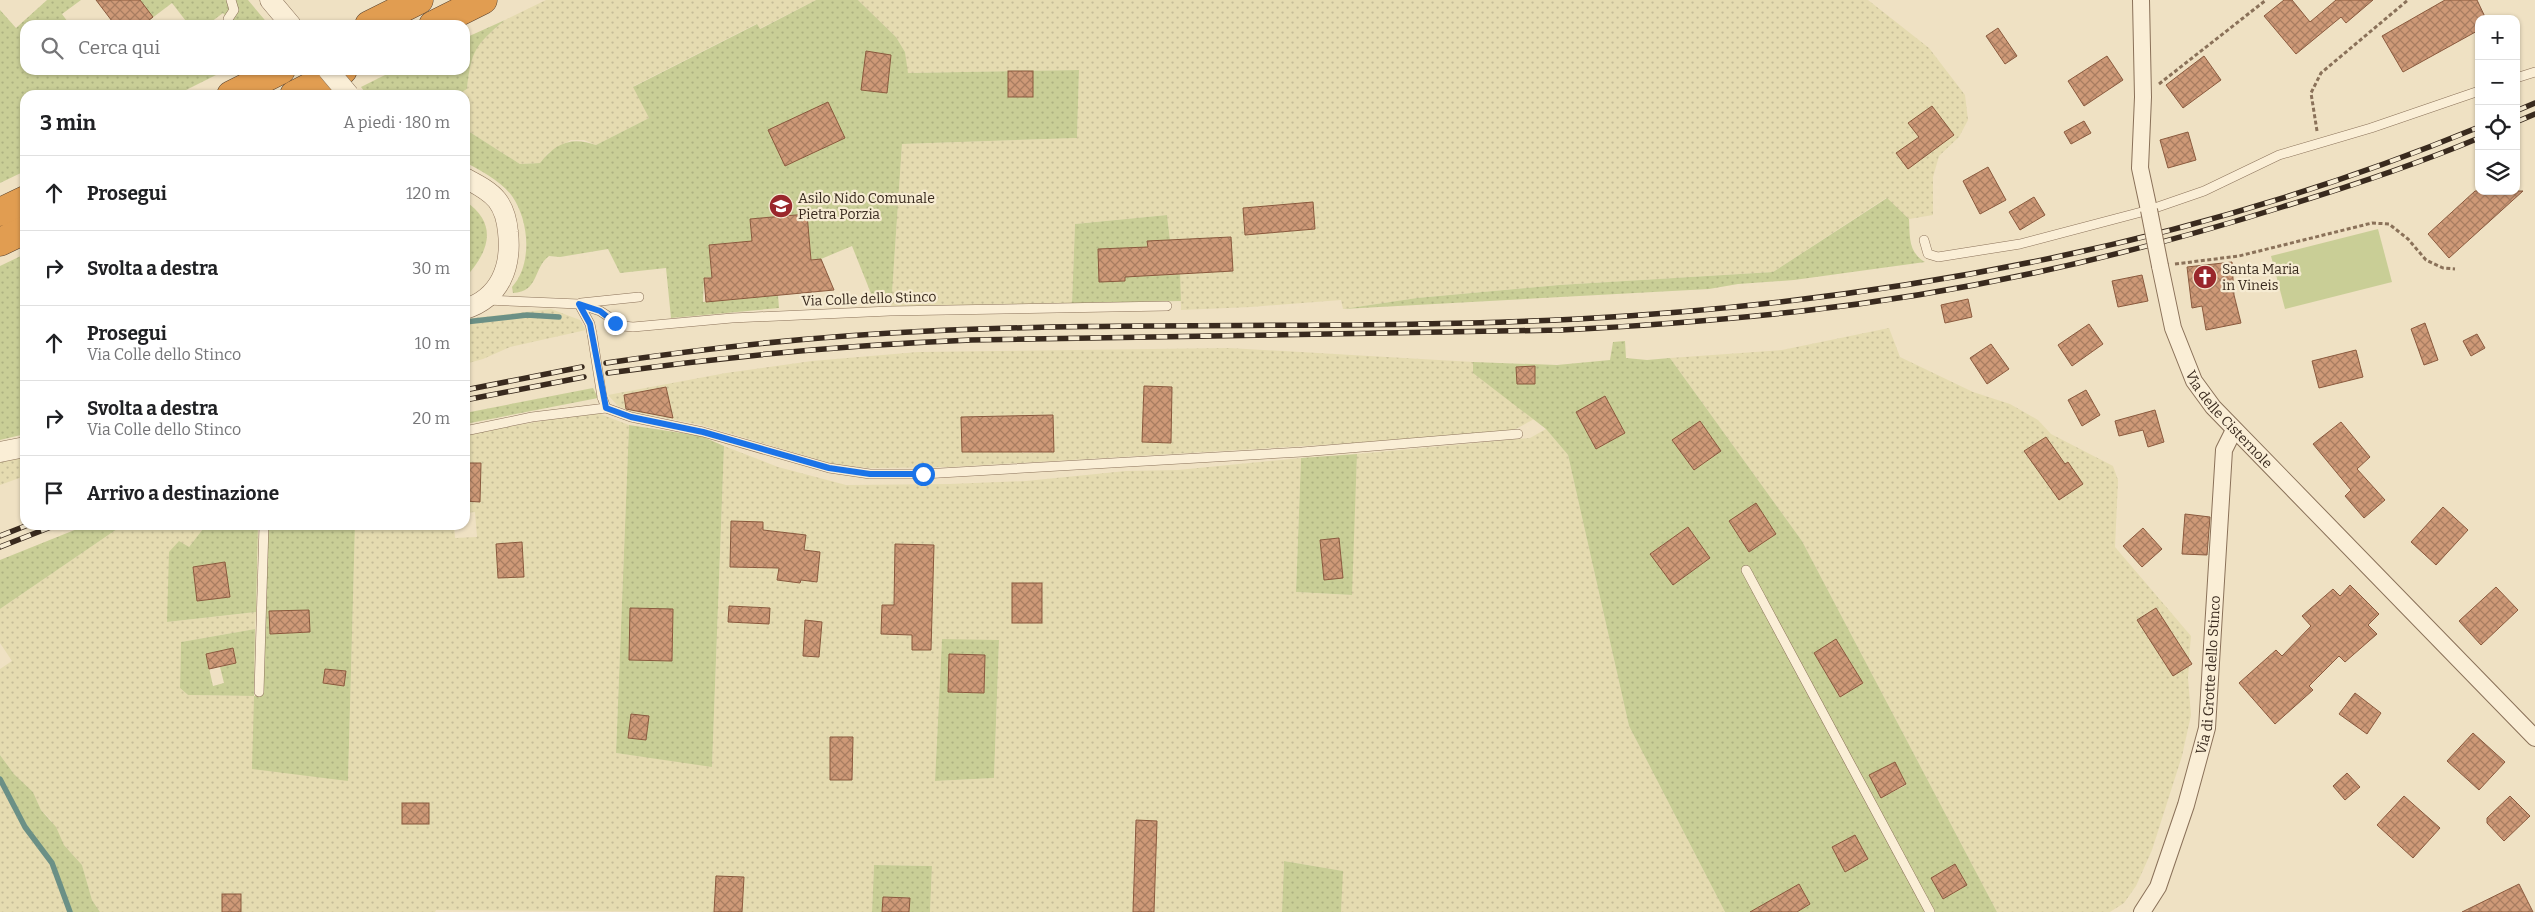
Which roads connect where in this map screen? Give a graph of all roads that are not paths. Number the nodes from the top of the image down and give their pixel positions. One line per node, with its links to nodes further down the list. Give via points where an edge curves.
1 (231, 0): 6 (lane, via 234,10)
2 (419, 0): 8 (highway)
3 (483, 0): 9 (highway)
4 (2141, 0): 21 (street, Via delle Cisternole, via 2143,97 2140,168)
5 (274, 4): 7 (street)
6 (228, 19)
7 (287, 20)
8 (380, 20)
9 (443, 20)
10 (2535, 72): 14 (lane)
11 (271, 75): 15 (highway)
12 (332, 75): 17 (street, bridge)
13 (334, 75): 16 (highway)
14 (2520, 77)
15 (241, 90)
16 (304, 90)
17 (345, 90)
18 (2475, 92): 21 (lane, via 2279,155 2204,190)
19 (470, 181): 27 (street, via 496,199 508,231 506,272 495,290)
20 (20, 202): 22 (highway)
21 (2150, 210): 24 (lane, via 2020,244 1942,256 1928,254); 33 (street, Via delle Cisternole, bridge, via 2173,328 2194,382)
22 (0, 212)
23 (20, 232): 25 (highway)
24 (1924, 240)
25 (0, 242)
26 (639, 297): 28 (lane)
27 (483, 300): 28 (lane, Via Colle dello Stinco); 29 (street)
28 (579, 304): 30 (lane, Via Colle dello Stinco, via 600,311 623,326 633,327 732,318 890,311); 31 (lane, bridge, via 590,324)
29 (470, 306)
30 (1167, 306)
31 (606, 408): 32 (lane, via 532,417); 34 (lane, via 819,466 885,475 1302,452)
32 (470, 430)
33 (2234, 430): 40 (street, Via delle Cisternole); 42 (street, Via di Grotte dello Stinco, via 2224,450 2207,728 2186,805 2158,887)
34 (1518, 434)
35 (20, 448): 36 (street)
36 (0, 452)
37 (264, 530): 39 (lane)
38 (1746, 570): 41 (lane)
39 (259, 692)
40 (2535, 738)
41 (1930, 912)
42 (2142, 912)

